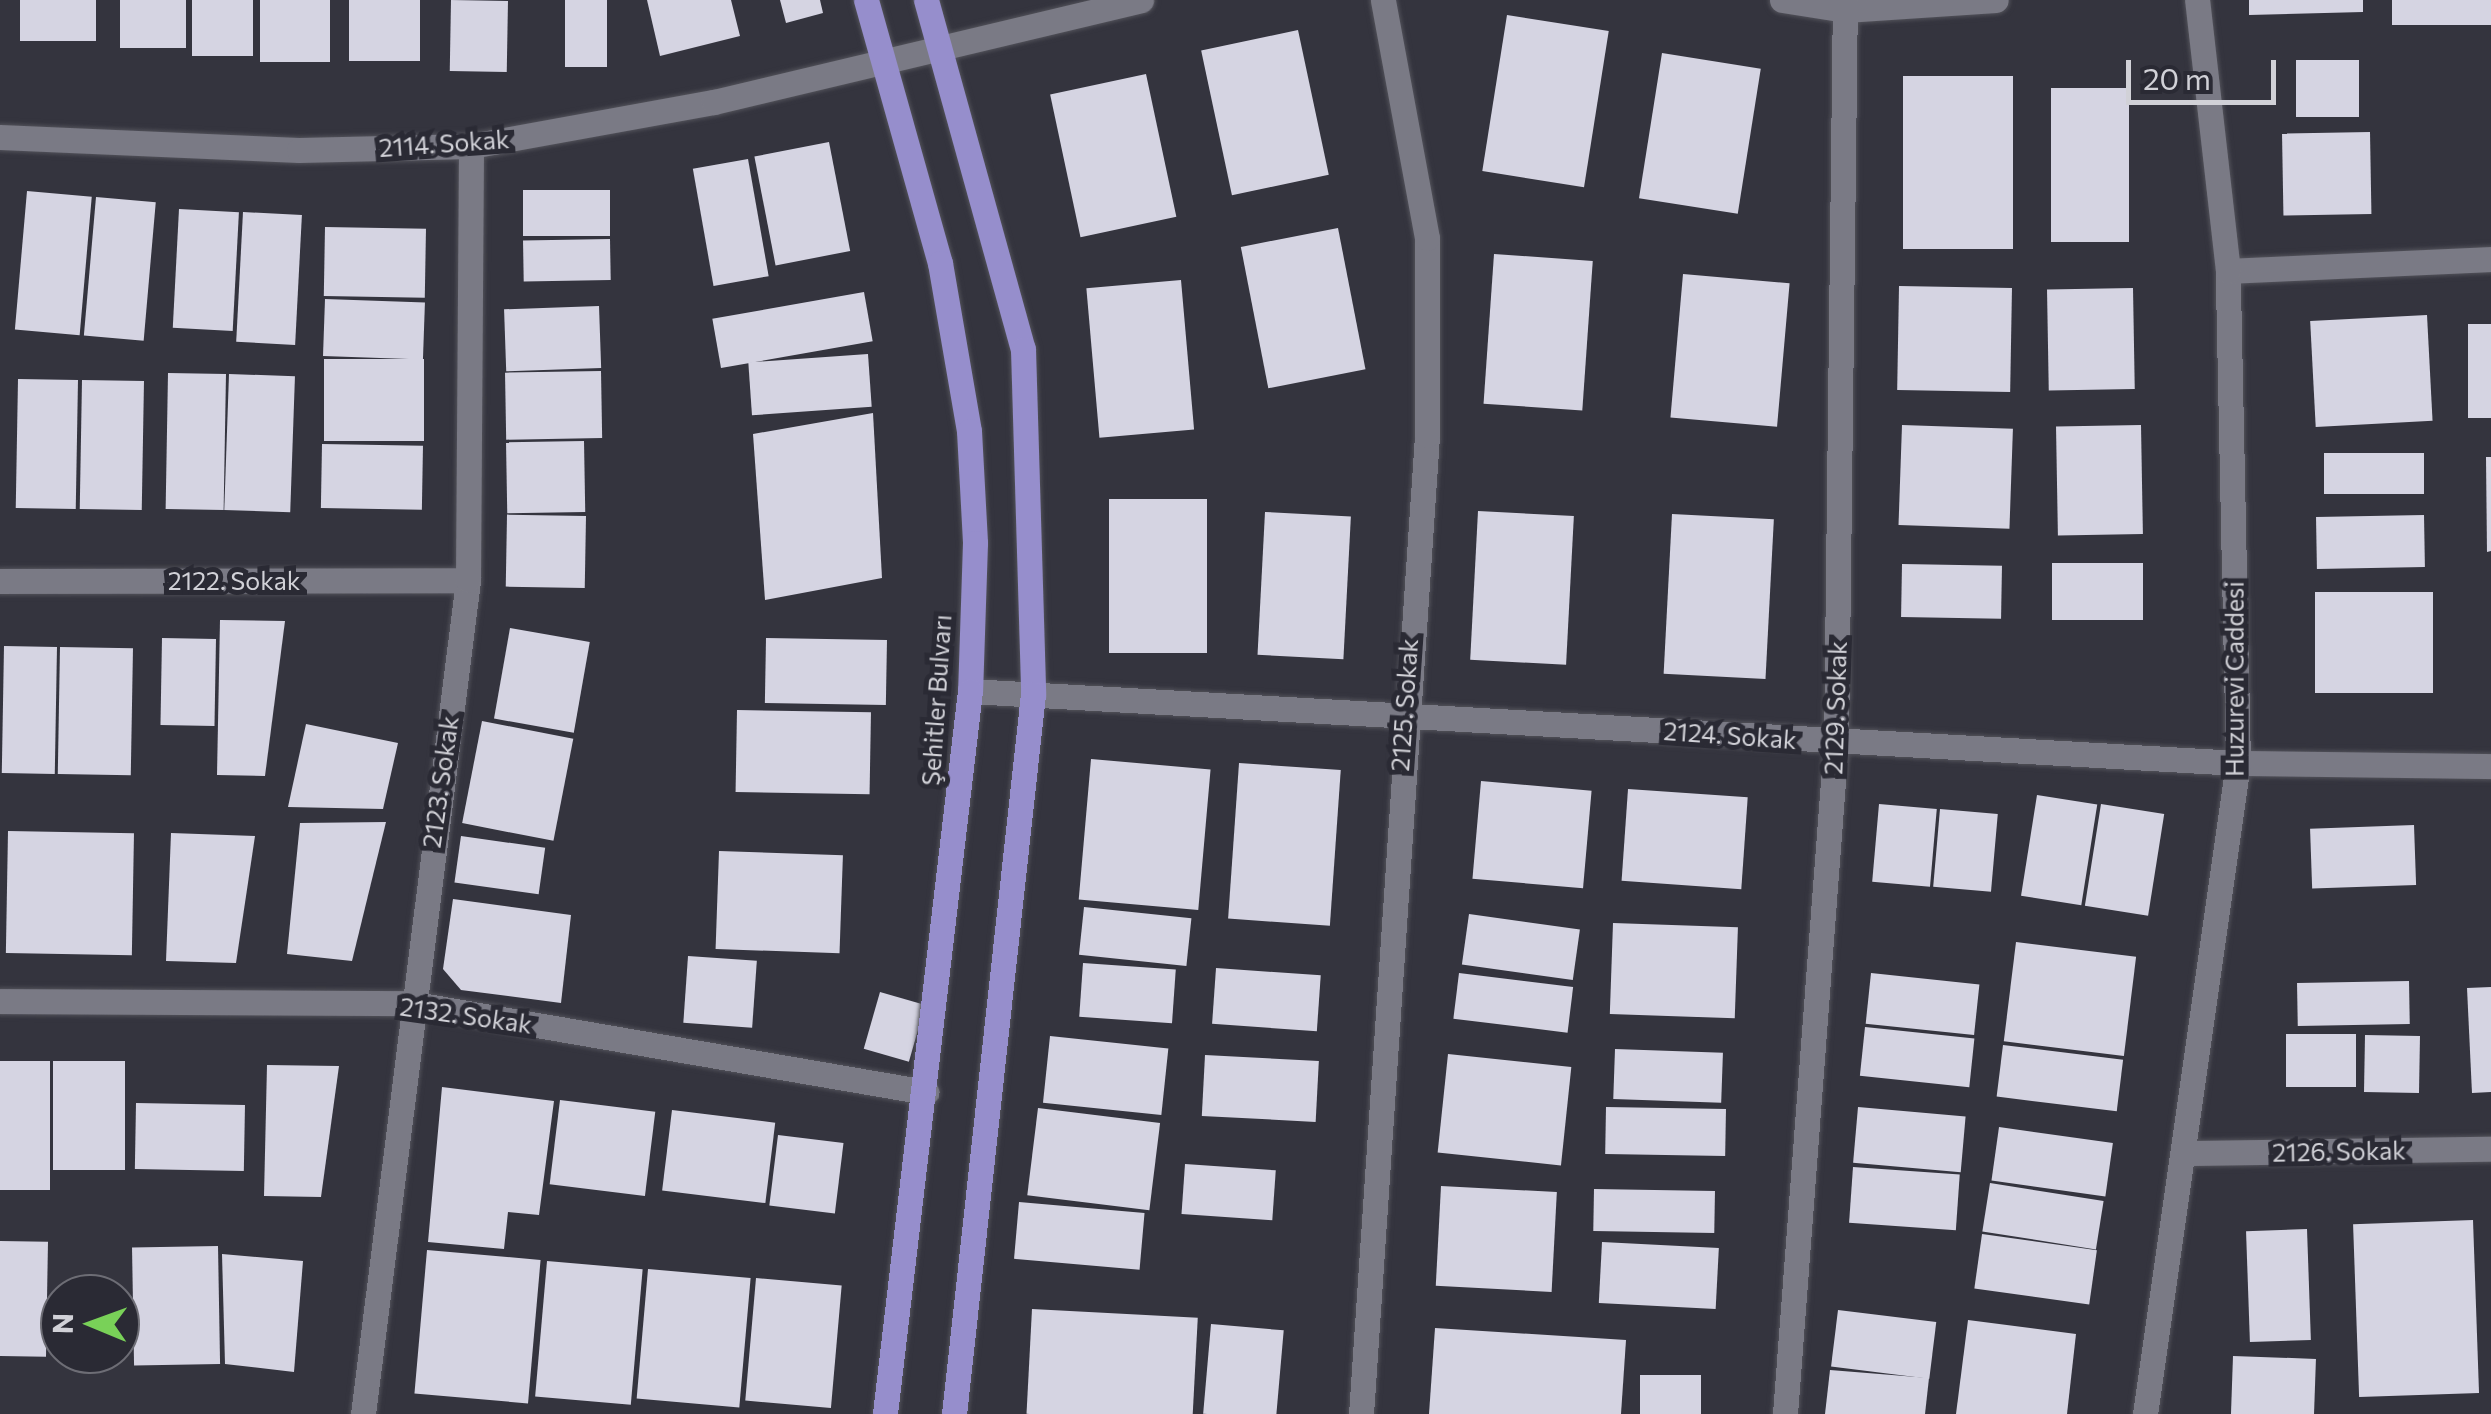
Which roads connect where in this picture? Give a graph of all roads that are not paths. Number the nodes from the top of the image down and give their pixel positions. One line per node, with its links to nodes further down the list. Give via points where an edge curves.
1 (866, 0): 10 (main road, Şehitler Bulvarı)
2 (926, 0): 9 (main road)
3 (1141, 0): 9 (street, 2114. Sokak)
4 (1383, 0): 19 (street, 2125. Sokak, via 1427,238 1427,435)
5 (1782, 0): 8 (street)
6 (1996, 0): 8 (street)
7 (2197, 0): 14 (street, Huzurevi Caddesi)
8 (1845, 5): 20 (street, 2129. Sokak)
9 (938, 48): 10 (street, 2114. Sokak); 18 (main road, via 1024,348)
10 (881, 64): 12 (street, 2114. Sokak); 17 (main road, Şehitler Bulvarı, via 940,263 969,431)
11 (0, 137): 12 (street, 2114. Sokak, via 299,150)
12 (471, 146): 15 (street, 2123. Sokak)
13 (2491, 259): 14 (street)
14 (2228, 272): 21 (street, Huzurevi Caddesi)
15 (468, 580): 16 (street, 2122. Sokak); 24 (street, 2123. Sokak)
16 (0, 581)
17 (970, 691): 18 (street, 2124. Sokak); 25 (main road, Şehitler Bulvarı)
18 (1033, 694): 19 (street, 2124. Sokak); 30 (main road)
19 (1403, 713): 20 (street, 2124. Sokak); 31 (street, 2125. Sokak)
20 (1836, 742): 21 (street, 2124. Sokak); 32 (street, 2129. Sokak)
21 (2238, 763): 22 (street, 2124. Sokak); 27 (street, Huzurevi Caddesi)
22 (2491, 766)
23 (0, 1000): 24 (street, 2132. Sokak)
24 (409, 1003): 25 (street, 2132. Sokak); 28 (street, 2123. Sokak)
25 (926, 1092): 29 (main road, Şehitler Bulvarı)
26 (2491, 1149): 27 (street, 2126. Sokak)
27 (2187, 1153): 33 (street, Huzurevi Caddesi)
28 (363, 1414)
29 (885, 1414)
30 (954, 1414)
31 (1361, 1414)
32 (1785, 1414)
33 (2145, 1414)

